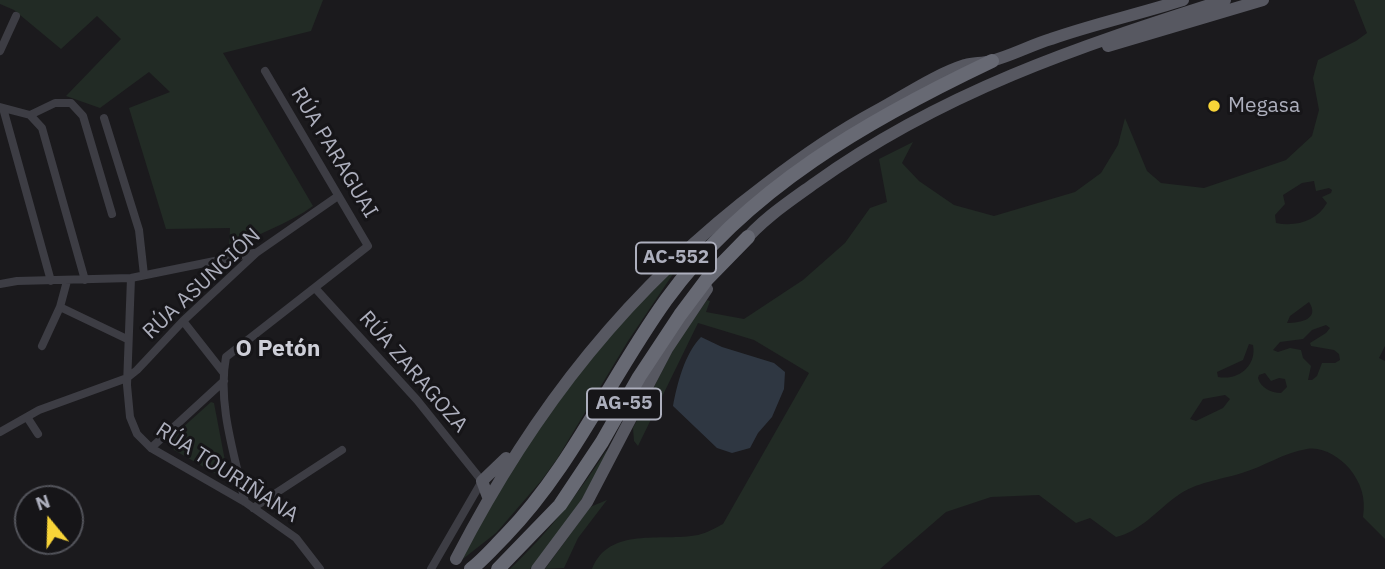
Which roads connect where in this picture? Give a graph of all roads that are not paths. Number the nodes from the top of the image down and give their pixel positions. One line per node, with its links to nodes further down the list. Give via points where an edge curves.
1 (1154, 0): 6 (main road, AC-552)
2 (1183, 0): 6 (main road, AC-552)
3 (1224, 0): 10 (main road, AC-552)
4 (1263, 0): 10 (main road, AC-552)
5 (16, 16): 7 (street)
6 (1053, 38): 8 (main road, AC-552)
7 (0, 51)
8 (992, 61): 34 (main road, AC-552, via 965,65 861,119 735,207 668,265 619,317); 44 (highway, AG-55, via 838,143 721,236 666,301 542,494)
9 (265, 71): 14 (street, RÚA PARAGUAI)
10 (1001, 78): 16 (main road, AC-552, via 836,168)
11 (2, 107): 12 (street); 21 (street)
12 (30, 115): 15 (street, via 55,103 71,103 83,116); 20 (street, via 42,128)
13 (104, 118): 18 (street, via 139,230)
14 (338, 196): 17 (street, RÚA ASUNCIÓN); 24 (street, RÚA PARAGUAI, via 368,246)
15 (112, 214)
16 (748, 237): 45 (highway, AG-55, via 680,315 560,505); 46 (main road, AC-552, via 667,349 587,502)
17 (257, 253): 18 (street); 26 (street, RÚA ASUNCIÓN)
18 (144, 275): 19 (street)
19 (131, 278): 20 (street); 27 (street, RÚA TOURIÑANA)
20 (85, 280): 22 (street)
21 (51, 281): 22 (street); 23 (street)
22 (67, 281): 25 (street)
23 (0, 284)
24 (315, 288): 29 (street, RÚA PARAGUAI, via 226,357); 37 (street, RÚA ZARAGOZA, via 417,400)
25 (60, 307): 27 (street); 28 (street)
26 (183, 321): 29 (street); 30 (street, RÚA ASUNCIÓN)
27 (127, 339): 30 (street, RÚA TOURIÑANA)
28 (42, 346)
29 (223, 376): 35 (street, RÚA PARAGUAI); 39 (street)
30 (127, 378): 31 (street); 35 (street, RÚA TOURIÑANA, via 130,417 137,434)
31 (27, 417): 32 (street); 33 (street)
32 (0, 432)
33 (38, 434)
34 (520, 446): 37 (main road); 38 (main road, AC-552)
35 (151, 448): 39 (street, RÚA TOURIÑANA)
36 (342, 450): 40 (street)
37 (482, 481): 38 (main road); 43 (street)
38 (488, 497): 41 (main road, AC-552)
39 (245, 502): 40 (street, RÚA TOURIÑANA)
40 (253, 508): 42 (street, RÚA TOURIÑANA, via 296,538)
41 (456, 559)
42 (320, 569)
43 (430, 569)
44 (471, 569)
45 (498, 569)
46 (537, 569)

